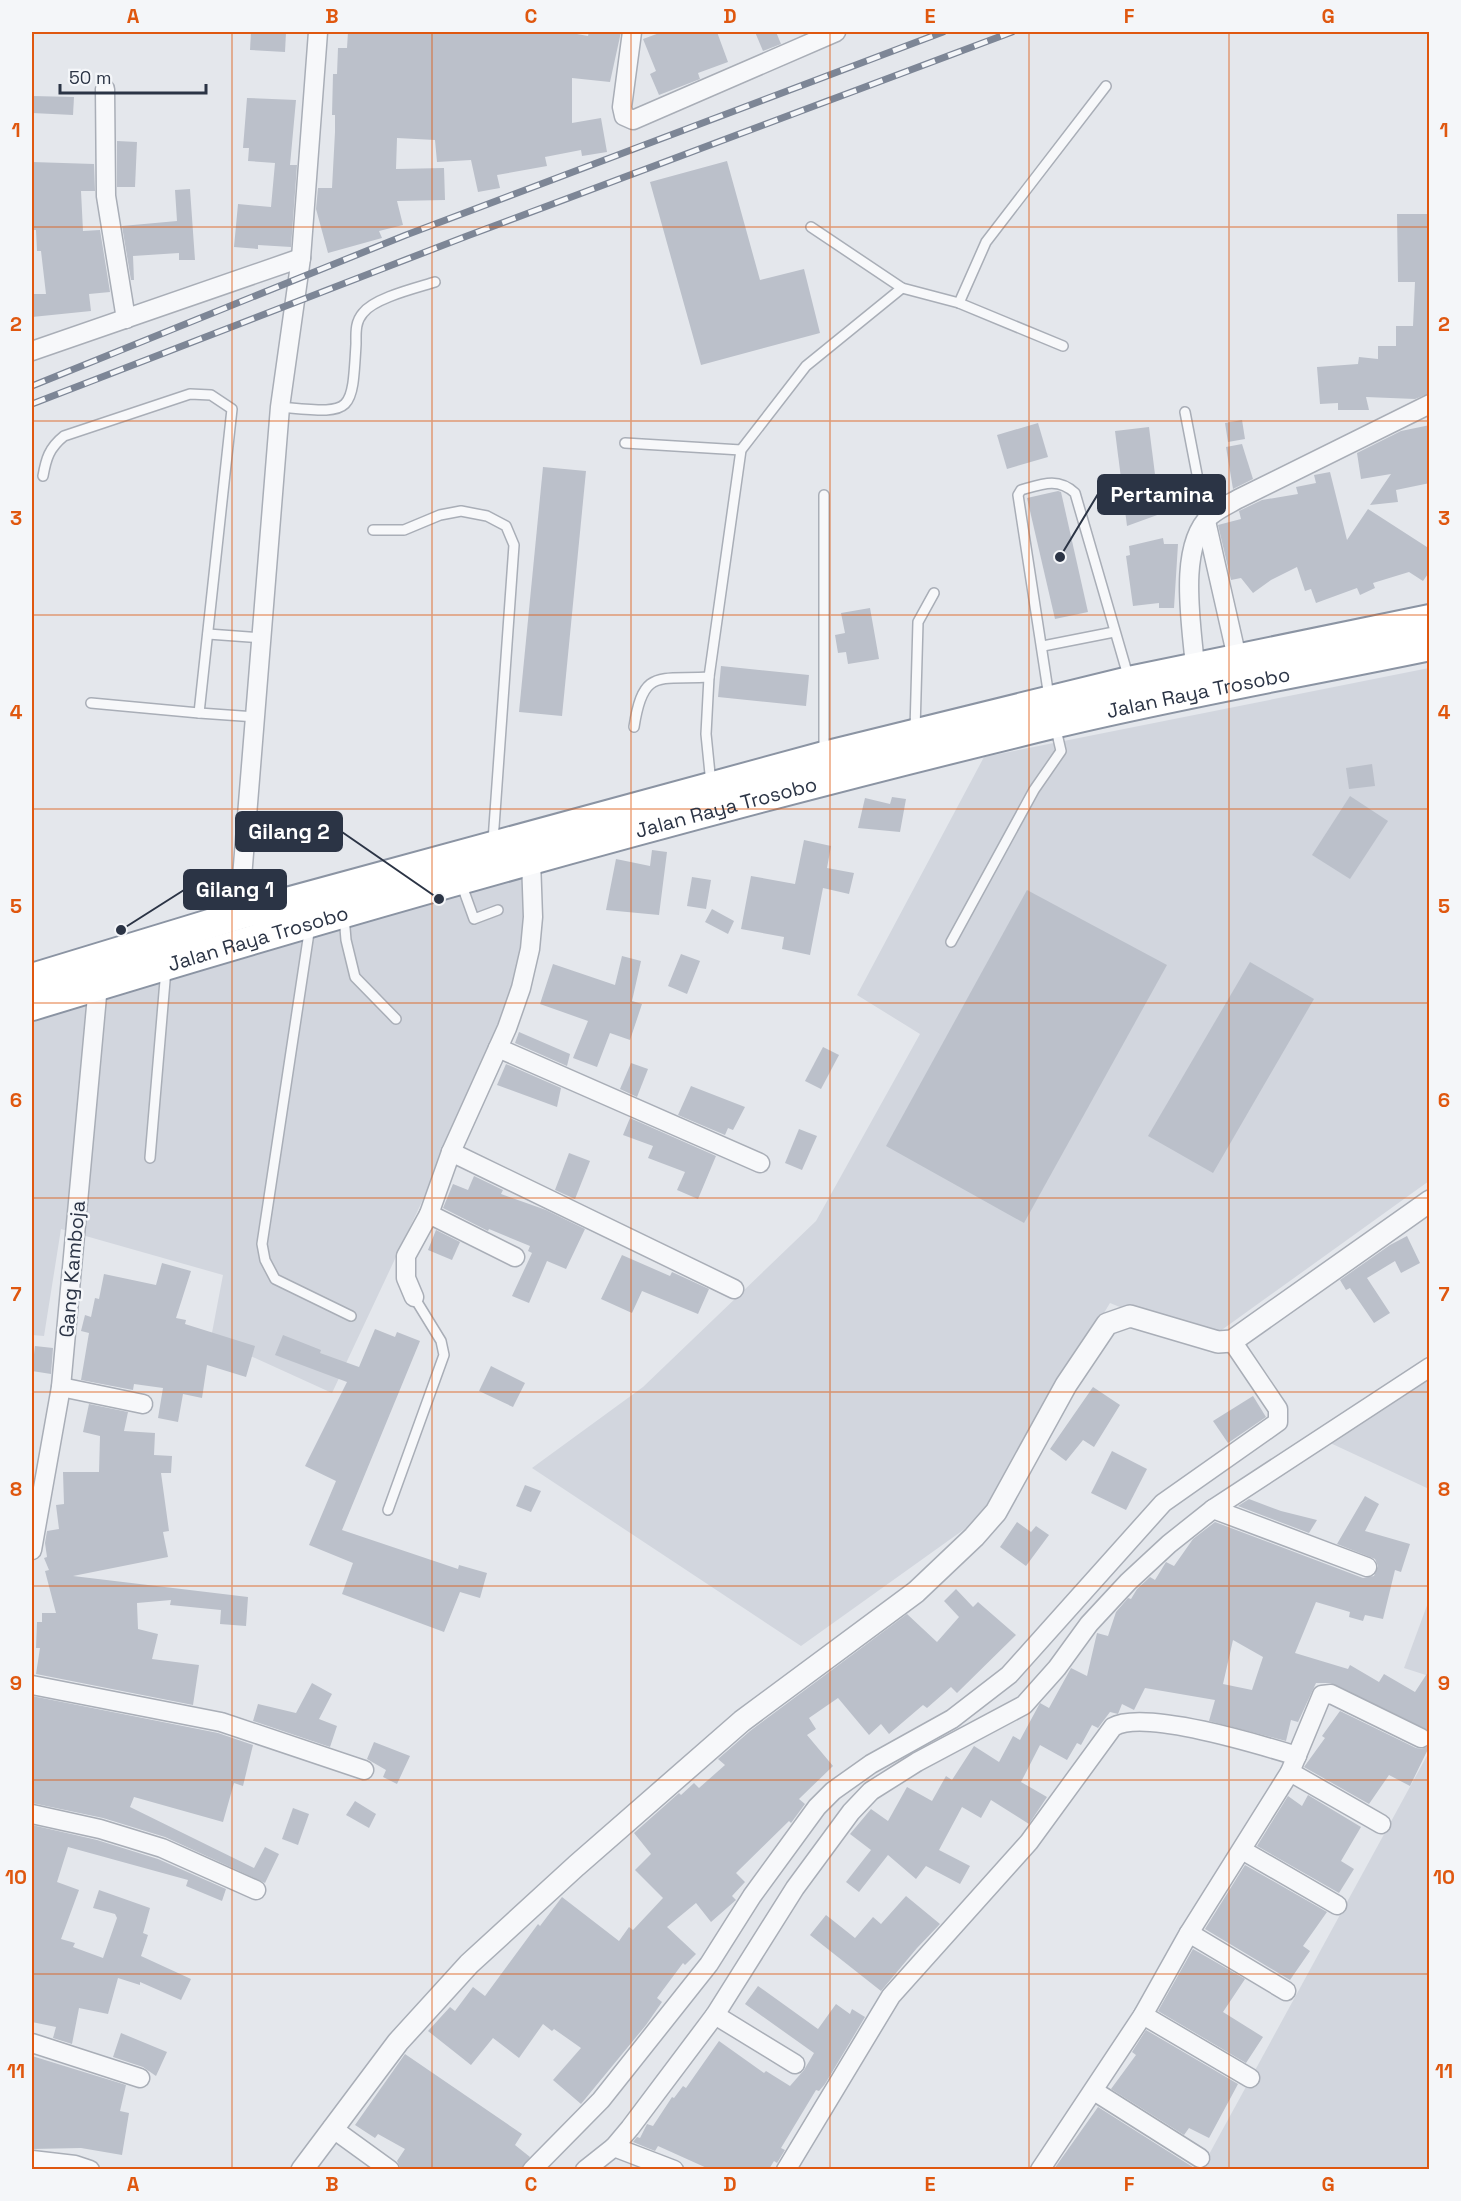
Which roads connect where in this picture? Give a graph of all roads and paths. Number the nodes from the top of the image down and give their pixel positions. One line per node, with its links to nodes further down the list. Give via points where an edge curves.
1 (318, 32): 7 (street)
2 (632, 32): 3 (street, via 622,107 624,116 633,120)
3 (836, 32)
4 (1106, 86): 10 (lane, via 986,242)
5 (105, 89): 11 (street, via 106,196)
6 (811, 227): 9 (lane)
7 (301, 258): 11 (street); 15 (street)
8 (435, 282): 15 (lane, via 375,304 362,313 356,326 353,393 347,405 336,410)
9 (902, 288): 10 (lane); 18 (lane, via 806,366)
10 (959, 303): 12 (lane)
11 (126, 319): 13 (street)
12 (1063, 346)
13 (32, 351)
14 (1430, 404): 21 (street, via 1230,503)
15 (280, 407): 27 (street)
16 (1185, 412): 21 (lane)
17 (625, 443): 18 (lane)
18 (741, 450): 32 (lane)
19 (43, 476): 26 (lane, via 46,458 64,436 190,394 211,395 232,409)
20 (824, 495): 40 (lane)
21 (1206, 521): 30 (street); 31 (street, via 1191,561 1189,594)
22 (373, 530): 42 (lane, via 404,530 440,515 461,512 487,516 506,526 514,545)
23 (934, 593): 39 (lane, via 918,622)
24 (1430, 619): 30 (highway, Jalan Raya Trosobo)
25 (1114, 632): 28 (lane); 28 (lane, via 1075,493 1054,481 1021,490 1018,495); 33 (lane)
26 (208, 634): 27 (lane); 36 (lane)
27 (262, 638): 37 (street)
28 (1043, 646): 35 (lane)
29 (1430, 646): 35 (highway, Jalan Raya Trosobo)
30 (1237, 658): 31 (highway, Jalan Raya Trosobo)
31 (1195, 667): 33 (highway, Jalan Raya Trosobo)
32 (710, 677): 38 (lane, via 654,681 645,687 639,699); 41 (lane, via 706,734)
33 (1130, 681): 35 (highway, Jalan Raya Trosobo)
34 (91, 704): 36 (lane)
35 (1052, 712): 39 (highway, Jalan Raya Trosobo); 43 (highway, Jalan Raya Trosobo); 49 (lane, via 1061,751 1034,790)
36 (199, 713): 37 (lane)
37 (256, 717): 47 (street)
38 (634, 727)
39 (915, 735): 40 (highway, Jalan Raya Trosobo)
40 (824, 756): 41 (highway, Jalan Raya Trosobo)
41 (711, 786): 42 (highway, Jalan Raya Trosobo)
42 (493, 845): 47 (highway, Jalan Raya Trosobo)
43 (531, 860): 44 (highway, Jalan Raya Trosobo); 55 (street, via 530,949)
44 (460, 880): 45 (lane, via 474,919); 46 (highway, Jalan Raya Trosobo)
45 (498, 910)
46 (344, 913): 48 (highway, Jalan Raya Trosobo); 54 (lane, via 355,976)
47 (239, 915): 51 (highway, Jalan Raya Trosobo)
48 (310, 922): 50 (highway, Jalan Raya Trosobo); 64 (lane, via 262,1244 275,1279)
49 (951, 942)
50 (166, 964): 52 (highway, Jalan Raya Trosobo); 57 (lane)
51 (32, 978)
52 (98, 985): 53 (highway, Jalan Raya Trosobo); 67 (street, Gang Kamboja)
53 (32, 1006)
54 (396, 1019)
55 (498, 1048): 56 (street); 58 (street)
56 (451, 1152): 60 (street); 62 (street)
57 (150, 1158)
58 (760, 1163)
59 (1430, 1201): 65 (street)
60 (429, 1214): 61 (street); 63 (street, via 406,1256 406,1278)
61 (514, 1257)
62 (734, 1289)
63 (414, 1297): 70 (lane, via 441,1341 444,1355)
64 (351, 1316)
65 (1232, 1341): 91 (street, via 1218,1342 1130,1316 1107,1324 1066,1384 996,1512 974,1538 916,1592 742,1721 477,1956 398,2042); 98 (street, via 1278,1409 1278,1422 1162,1503 1009,1675 952,1719 870,1764 817,1807 752,1896 709,1964 601,2100)
66 (1430, 1367): 69 (street)
67 (61, 1387): 68 (street); 71 (street, Gang Kamboja)
68 (143, 1404)
69 (1213, 1509): 72 (street); 84 (street, via 1128,1582 1024,1705 894,1775 851,1812 795,1888)
70 (388, 1510)
71 (32, 1550)
72 (1367, 1567)
73 (32, 1685): 76 (street, via 221,1722)
74 (1421, 1738): 75 (street, via 1326,1694 1322,1695)
75 (1294, 1764): 78 (street); 79 (street); 101 (street, via 1217,1734 1159,1723 1122,1721 1113,1727 1029,1842 891,1995)
76 (364, 1770)
77 (32, 1814): 80 (street, via 162,1848)
78 (1381, 1824)
79 (1242, 1850): 81 (street); 82 (street)
80 (256, 1890)
81 (1337, 1905)
82 (1189, 1934): 83 (street); 85 (street)
83 (1286, 1991)
84 (715, 2015): 87 (street); 92 (street)
85 (1143, 2016): 89 (street); 90 (street)
86 (32, 2043): 88 (street)
87 (795, 2064)
88 (140, 2078)
89 (1250, 2078)
90 (1094, 2091): 93 (street); 102 (street)
91 (332, 2128): 96 (street); 97 (street)
92 (614, 2147): 99 (street); 100 (street)
93 (1200, 2158)
94 (32, 2160): 95 (street)
95 (90, 2169)
96 (302, 2169)
97 (390, 2169)
98 (532, 2169)
99 (585, 2169)
100 (674, 2169)
101 (786, 2169)
102 (1040, 2169)

